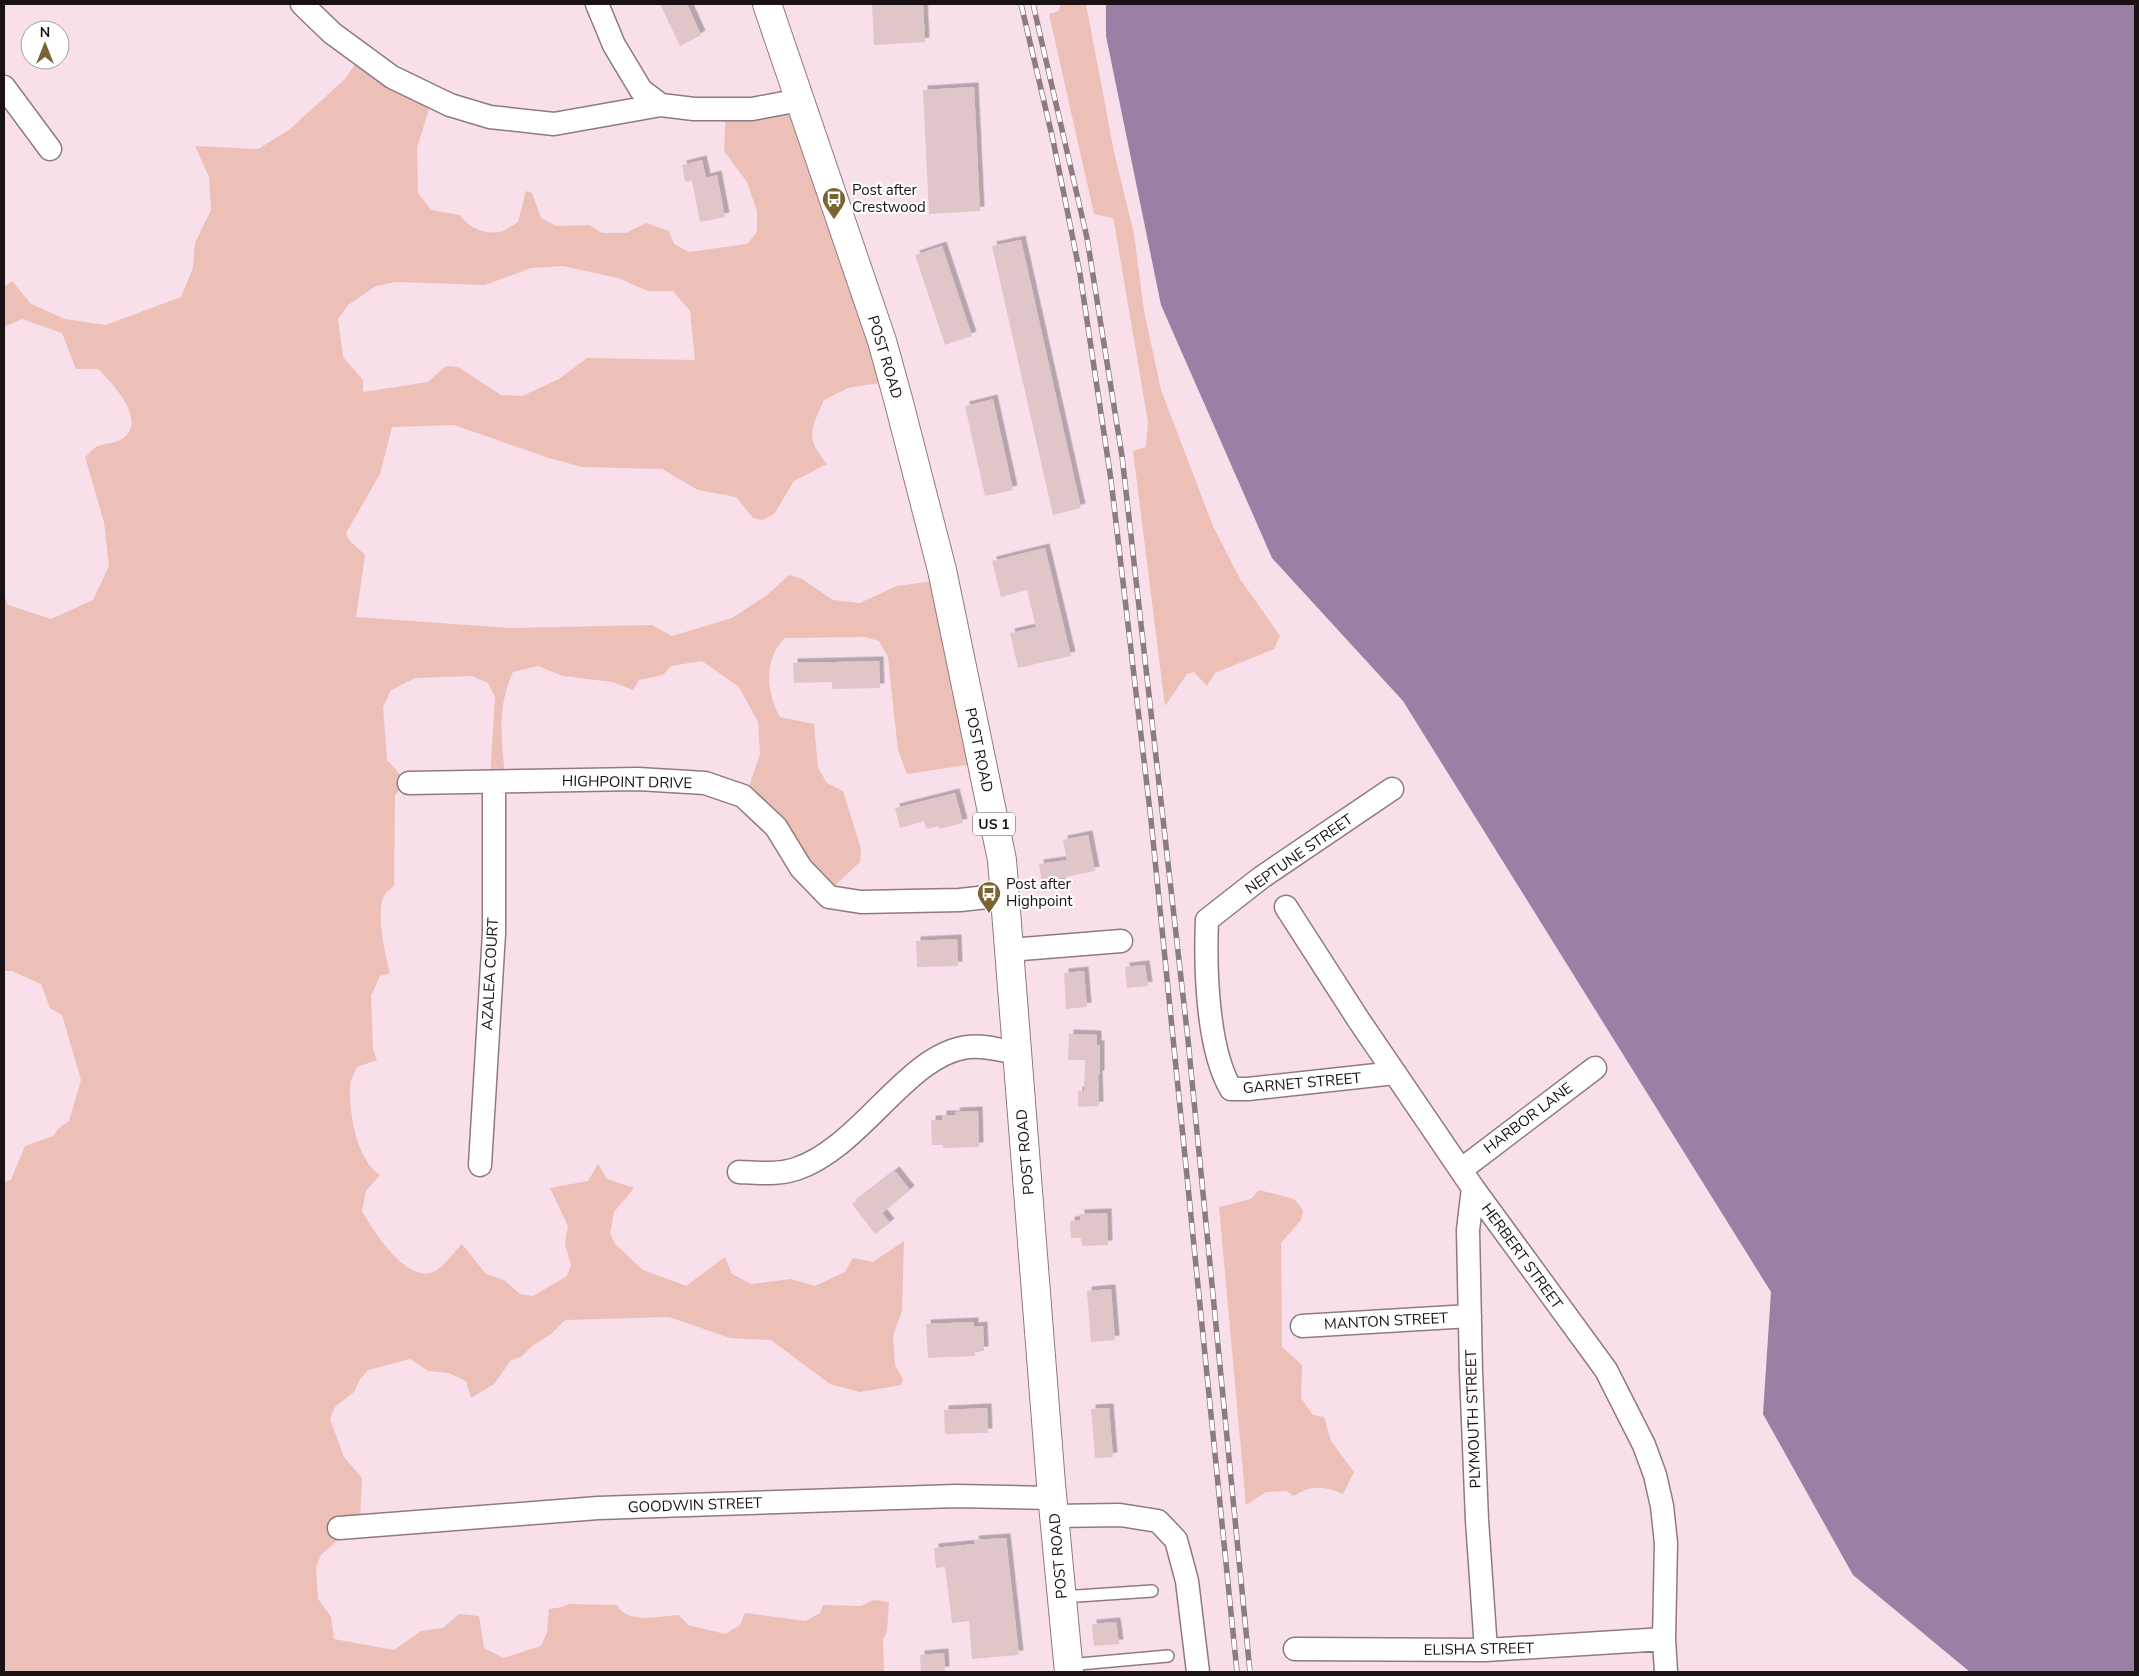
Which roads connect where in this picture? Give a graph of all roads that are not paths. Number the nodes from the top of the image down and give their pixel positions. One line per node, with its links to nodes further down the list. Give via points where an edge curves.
1 (302, 4): 6 (street, via 332,33 392,77 450,105 490,117 554,124)
2 (597, 4): 6 (street, via 614,45 641,90)
3 (767, 4): 5 (main road, POST ROAD / US 1)
4 (4, 87): 7 (street)
5 (800, 100): 6 (street, via 752,110); 11 (main road, POST ROAD / US 1, via 882,341 898,399 942,570 1002,860)
6 (661, 105)
7 (50, 149)
8 (408, 783): 9 (street, HIGHPOINT DRIVE)
9 (494, 783): 11 (street, HIGHPOINT DRIVE, via 638,779 705,783 743,796 776,826 801,868 829,897 862,902 960,900); 19 (street, AZALEA COURT, via 494,934)
10 (1392, 789): 13 (street, NEPTUNE STREET)
11 (1005, 895): 15 (main road, POST ROAD / US 1)
12 (1286, 907): 18 (street, HERBERT STREET)
13 (1207, 920): 18 (street, GARNET STREET, via 1205,958 1214,1036 1222,1073 1231,1089)
14 (1121, 941): 15 (street)
15 (1010, 950): 16 (main road, POST ROAD / US 1)
16 (1017, 1053): 20 (street, via 989,1047 968,1047 948,1052 929,1062 851,1136 815,1160 775,1174); 24 (main road, POST ROAD / US 1)
17 (1595, 1068): 21 (street, HARBOR LANE)
18 (1396, 1073): 21 (street, HERBERT STREET)
19 (480, 1165)
20 (739, 1172)
21 (1468, 1179): 22 (street, PLYMOUTH STREET); 28 (street, HERBERT STREET, via 1606,1370 1644,1445 1659,1491 1666,1543)
22 (1470, 1316): 23 (street, MANTON STREET); 30 (street, PLYMOUTH STREET, via 1477,1520)
23 (1302, 1326)
24 (1053, 1507): 25 (street, GOODWIN STREET, via 956,1496 598,1508); 27 (main road, POST ROAD / US 1); 33 (street, GOODWIN STREET, via 1158,1521 1176,1540 1187,1582)
25 (339, 1528)
26 (1152, 1591): 27 (lane)
27 (1062, 1597): 32 (main road, POST ROAD / US 1)
28 (1664, 1639): 30 (street, ELISHA STREET); 34 (street, HERBERT STREET)
29 (1295, 1649): 30 (street, ELISHA STREET)
30 (1486, 1650)
31 (1168, 1656): 32 (lane)
32 (1068, 1669)
33 (1198, 1672)
34 (1666, 1672)

